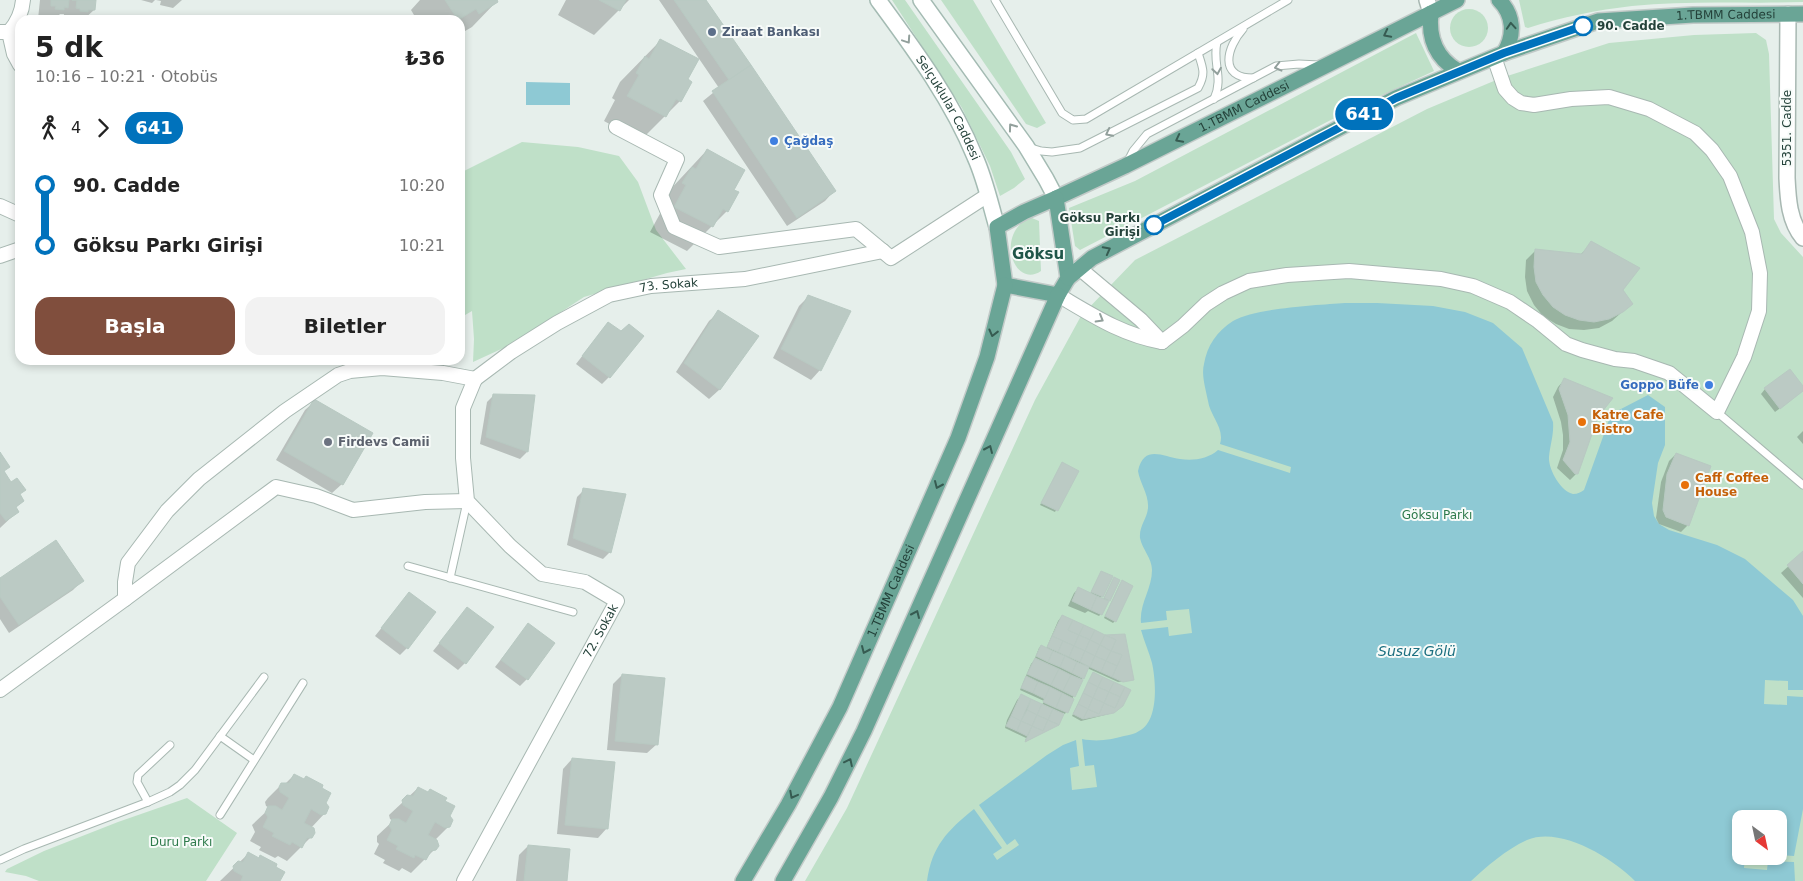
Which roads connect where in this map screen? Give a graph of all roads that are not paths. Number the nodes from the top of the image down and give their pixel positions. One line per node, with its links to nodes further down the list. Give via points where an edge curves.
1 (878, 0): 23 (main road, Selçuklular Caddesi, one-way to 23, via 956,118 975,157)
2 (921, 0): 21 (main road, one-way to 2)
3 (995, 0): 13 (lane, via 1062,113 1073,120 1086,119)
4 (1288, 0): 10 (lane)
5 (1458, 0): 7 (main road, 1.TBMM Caddesi)
6 (1499, 0): 14 (main road, one-way to 6, via 1509,45 1512,27 1507,9)
7 (1429, 7): 16 (main road, 1.TBMM Caddesi, one-way to 16); 17 (main road, via 1433,44 1443,60)
8 (1788, 14): 9 (main road, 1.TBMM Caddesi); 14 (main road, 1.TBMM Caddesi, via 1693,15 1598,22); 28 (main road, 5351. Cadde, via 1788,200)
9 (1803, 14)
10 (1246, 24): 12 (lane); 18 (lane, via 1235,39 1228,58 1233,71 1240,76)
11 (5, 32): 15 (street)
12 (1217, 42): 13 (lane); 19 (lane, one-way to 19, via 1219,83)
13 (1198, 53): 21 (lane, one-way to 21, via 1204,70 1198,88 1080,148 1052,152)
14 (1499, 55): 17 (main road, 1.TBMM Caddesi); 37 (street, via 1505,89 1521,103 1609,97 1649,109 1695,133 1730,176 1752,232 1760,273 1759,311 1744,357)
15 (15, 56)
16 (1327, 65): 18 (lane, one-way to 18, via 1276,66); 22 (main road, 1.TBMM Caddesi, one-way to 22)
17 (1458, 71): 32 (main road, one-way to 17, via 1092,258 1353,120)
18 (1254, 78): 19 (lane)
19 (1214, 99): 22 (lane, via 1147,134)
20 (616, 127): 30 (street, via 677,159 661,195 674,227 719,248 856,229)
21 (1026, 146): 24 (main road)
22 (1125, 166): 24 (main road, 1.TBMM Caddesi)
23 (988, 195): 27 (main road, Selçuklular Caddesi); 30 (street, 73. Sokak, via 891,258)
24 (1056, 198): 27 (main road, 1.TBMM Caddesi); 32 (main road)
25 (0, 206): 26 (street)
26 (15, 213)
27 (996, 227): 33 (main road)
28 (1803, 238)
29 (15, 251): 31 (street)
30 (884, 252): 36 (street, 73. Sokak, via 746,278 651,286 610,295 557,323)
31 (0, 256)
32 (1073, 273): 34 (main road); 35 (street, via 1141,320)
33 (1005, 285): 34 (main road); 54 (main road, 1.TBMM Caddesi, one-way to 54, via 988,357 958,438 840,707)
34 (1058, 294): 35 (street, one-way to 35, via 1114,327); 55 (main road, one-way to 34, via 864,731)
35 (1162, 342): 37 (street, via 1206,304 1249,281 1349,271 1441,279 1473,286 1510,302 1566,344 1669,373)
36 (475, 378): 39 (street, via 463,408); 42 (street, via 382,368 338,375 278,416 200,479 167,511 128,563)
37 (1717, 412): 38 (lane)
38 (1803, 485)
39 (467, 501): 41 (lane); 42 (street, via 353,510 276,486); 53 (street, 72. Sokak, via 542,574 585,582 617,601)
40 (408, 566): 41 (lane)
41 (450, 578): 43 (lane)
42 (125, 599): 46 (street)
43 (573, 612)
44 (264, 677): 47 (lane)
45 (303, 683): 49 (lane)
46 (0, 690)
47 (220, 736): 49 (lane); 50 (lane, via 180,785)
48 (170, 745): 50 (lane, via 138,775 137,782)
49 (254, 760): 51 (lane)
50 (148, 802): 52 (lane)
51 (220, 815)
52 (0, 860)
53 (464, 881)
54 (743, 881)
55 (783, 881)

